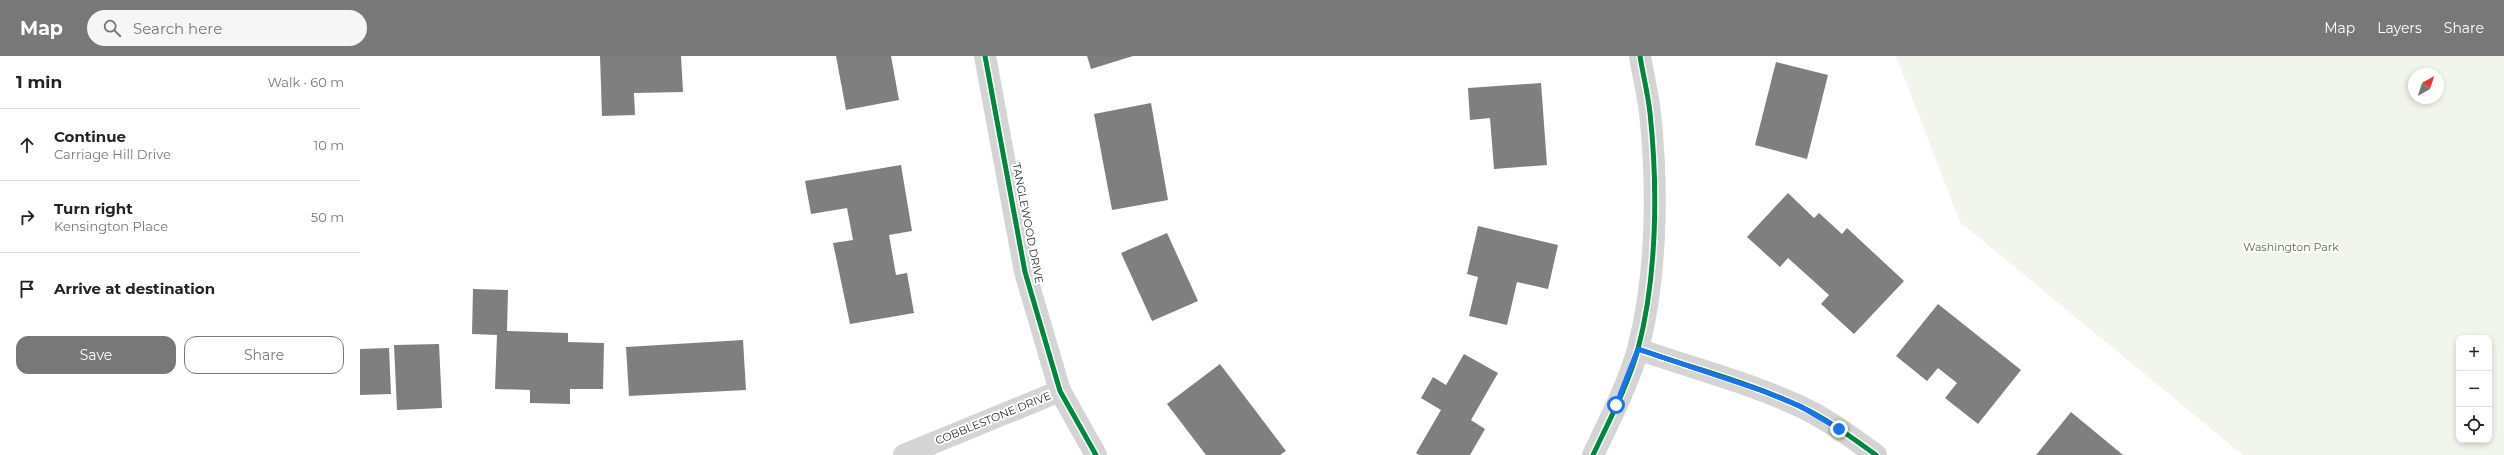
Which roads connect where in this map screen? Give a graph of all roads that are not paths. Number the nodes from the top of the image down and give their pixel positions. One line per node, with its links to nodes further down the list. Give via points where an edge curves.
1 (985, 56): 4 (street, TANGLEWOOD DRIVE, via 1025,272)
2 (1640, 56): 3 (street, via 1650,112 1654,200 1650,279)
3 (1638, 349): 7 (street); 8 (street, via 1800,406)
4 (1060, 391): 5 (street, COBBLESTONE DRIVE); 6 (street, TANGLEWOOD DRIVE)
5 (904, 455)
6 (1096, 455)
7 (1593, 455)
8 (1876, 455)

